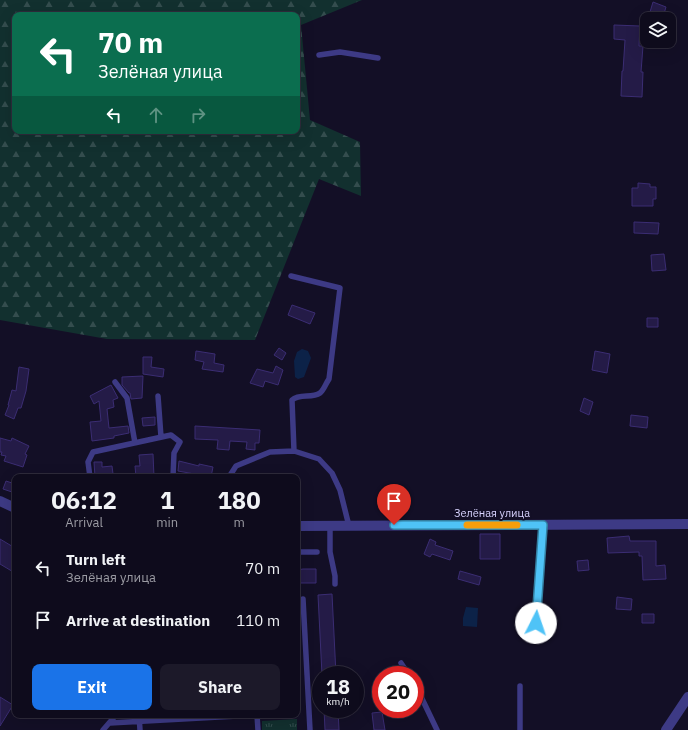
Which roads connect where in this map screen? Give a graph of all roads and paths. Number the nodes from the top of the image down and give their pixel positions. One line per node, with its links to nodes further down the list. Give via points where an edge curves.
1 (319, 55): 2 (lane, via 340,52)
2 (378, 58)
3 (291, 276): 8 (lane, via 340,288 329,379 322,392 315,396 296,397 292,400)
4 (115, 382): 7 (lane, via 127,398)
5 (158, 396): 6 (lane)
6 (161, 437): 7 (lane); 10 (lane, via 172,435 180,442 174,453)
7 (135, 443): 9 (lane, via 93,452 88,462)
8 (294, 451): 11 (lane, via 270,452 236,466); 18 (lane, via 319,459 332,473 340,490)
9 (90, 474)
10 (173, 474)
11 (231, 474)
12 (0, 501): 13 (street)
13 (12, 507)
14 (688, 524): 15 (street, Зелёная улица)
15 (543, 525): 18 (street, Зелёная улица); 23 (lane)
16 (300, 526): 17 (street, Зелёная улица)
17 (330, 526): 18 (street, Зелёная улица); 21 (lane, via 330,552)
18 (349, 526)
19 (300, 552): 20 (lane)
20 (317, 552)
21 (335, 584)
22 (303, 599): 36 (lane)
23 (536, 623)
24 (400, 663): 25 (lane)
25 (402, 666)
26 (520, 686): 38 (lane)
27 (688, 697): 39 (street)
28 (424, 704): 37 (lane)
29 (113, 718): 32 (lane)
30 (139, 718): 32 (lane); 34 (lane)
31 (258, 718): 35 (lane)
32 (110, 722): 33 (lane)
33 (103, 730)
34 (140, 730)
35 (258, 730)
36 (310, 730)
37 (436, 730)
38 (520, 730)
39 (666, 730)

